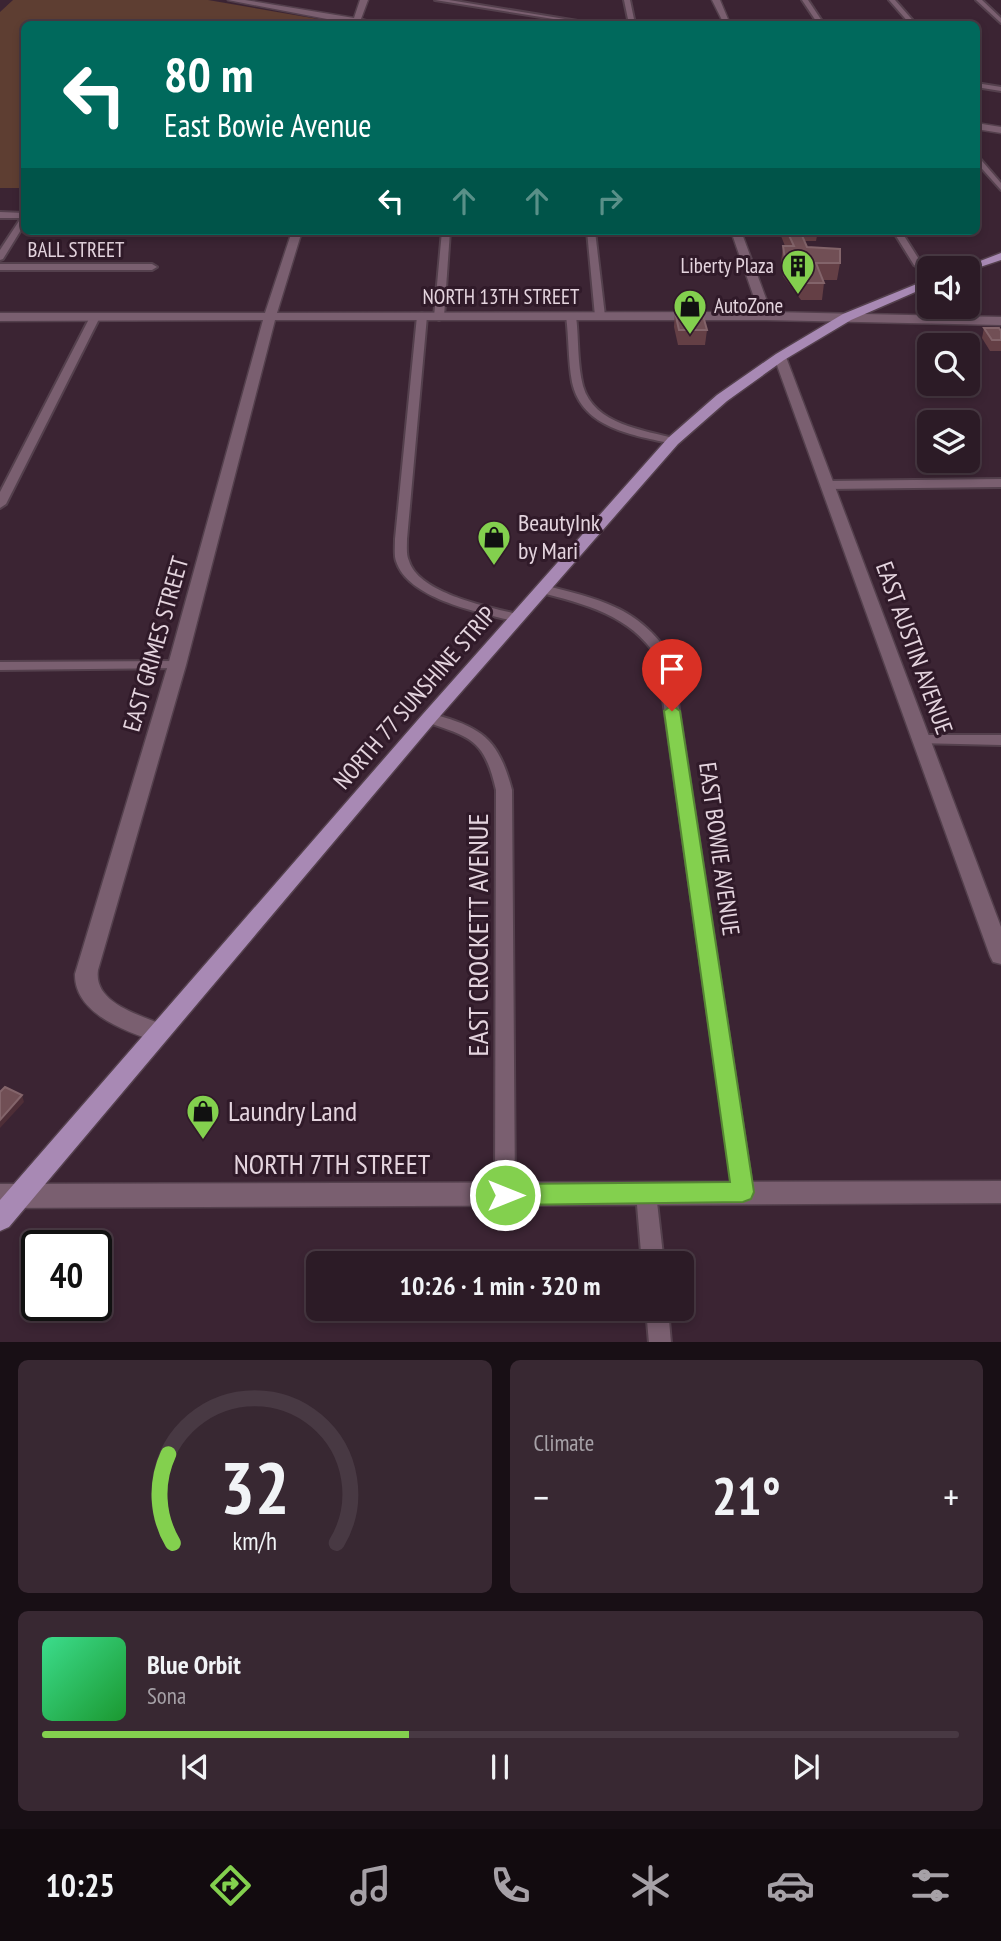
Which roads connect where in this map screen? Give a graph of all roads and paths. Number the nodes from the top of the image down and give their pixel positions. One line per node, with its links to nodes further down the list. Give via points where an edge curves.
1 (232, 0): 9 (street)
2 (364, 0): 10 (street)
3 (438, 0): 11 (street)
4 (626, 0): 12 (street)
5 (716, 0): 13 (street)
6 (805, 0): 14 (street)
7 (892, 0): 15 (street)
8 (979, 0): 16 (street)
9 (346, 21)
10 (358, 21)
11 (574, 21)
12 (631, 21)
13 (726, 21)
14 (819, 21)
15 (910, 21)
16 (1001, 21)
17 (980, 86): 18 (street)
18 (1001, 89)
19 (980, 127): 20 (street)
20 (1001, 130)
21 (980, 161): 22 (street)
22 (1001, 188)
23 (0, 215): 24 (street)
24 (21, 217)
25 (21, 222): 32 (street)
26 (296, 235): 43 (street, EAST GRIMES STREET)
27 (446, 235): 44 (street)
28 (591, 235): 40 (street)
29 (737, 235): 41 (street)
30 (900, 235): 33 (street)
31 (1001, 256): 34 (main road)
32 (0, 257)
33 (917, 263)
34 (980, 263)
35 (0, 267): 36 (street, BALL STREET)
36 (152, 267)
37 (917, 287): 45 (main road, NORTH 77 SUNSHINE STRIP)
38 (422, 316): 43 (street, NORTH 13TH STREET); 44 (street, NORTH 13TH STREET); 54 (street, via 401,539 403,564 422,585 454,602)
39 (571, 316): 40 (street, NORTH 13TH STREET); 44 (street, NORTH 13TH STREET); 49 (street, via 580,392 587,405 614,424)
40 (600, 316): 41 (street, NORTH 13TH STREET)
41 (766, 316): 45 (street, NORTH 13TH STREET)
42 (95, 317): 43 (street, NORTH 13TH STREET); 46 (street, NORTH 13TH STREET); 52 (street)
43 (270, 317): 55 (street, EAST GRIMES STREET)
44 (439, 317)
45 (847, 317): 47 (street, NORTH 13TH STREET); 48 (main road, NORTH 77 SUNSHINE STRIP)
46 (1, 318)
47 (1001, 321)
48 (780, 357): 49 (main road, NORTH 77 SUNSHINE STRIP); 51 (street, EAST AUSTIN AVENUE)
49 (673, 440): 53 (main road, NORTH 77 SUNSHINE STRIP)
50 (1001, 483): 51 (street)
51 (829, 485): 58 (street, EAST AUSTIN AVENUE)
52 (0, 504)
53 (543, 589): 54 (main road, NORTH 77 SUNSHINE STRIP); 62 (street, EAST BOWIE AVENUE, via 592,601 621,614 655,640 664,657)
54 (517, 618): 57 (main road, NORTH 77 SUNSHINE STRIP)
55 (177, 665): 56 (street); 61 (street, EAST GRIMES STREET, via 86,979 100,1005)
56 (0, 666)
57 (429, 718): 61 (main road, NORTH 77 SUNSHINE STRIP); 65 (street, EAST CROCKETT AVENUE, via 487,743 497,758 504,790)
58 (922, 740): 59 (street); 60 (street, EAST AUSTIN AVENUE)
59 (1001, 740)
60 (1001, 956)
61 (158, 1033): 66 (main road, NORTH 77 SUNSHINE STRIP)
62 (743, 1192): 63 (street, NORTH 7TH STREET); 64 (street, NORTH 7TH STREET)
63 (1001, 1192)
64 (646, 1193): 65 (street, NORTH 7TH STREET); 68 (street)
65 (505, 1195): 66 (street, NORTH 7TH STREET)
66 (10, 1196): 67 (main road, NORTH 77 SUNSHINE STRIP)
67 (0, 1219)
68 (652, 1251)
69 (658, 1321): 70 (street)
70 (660, 1342)

